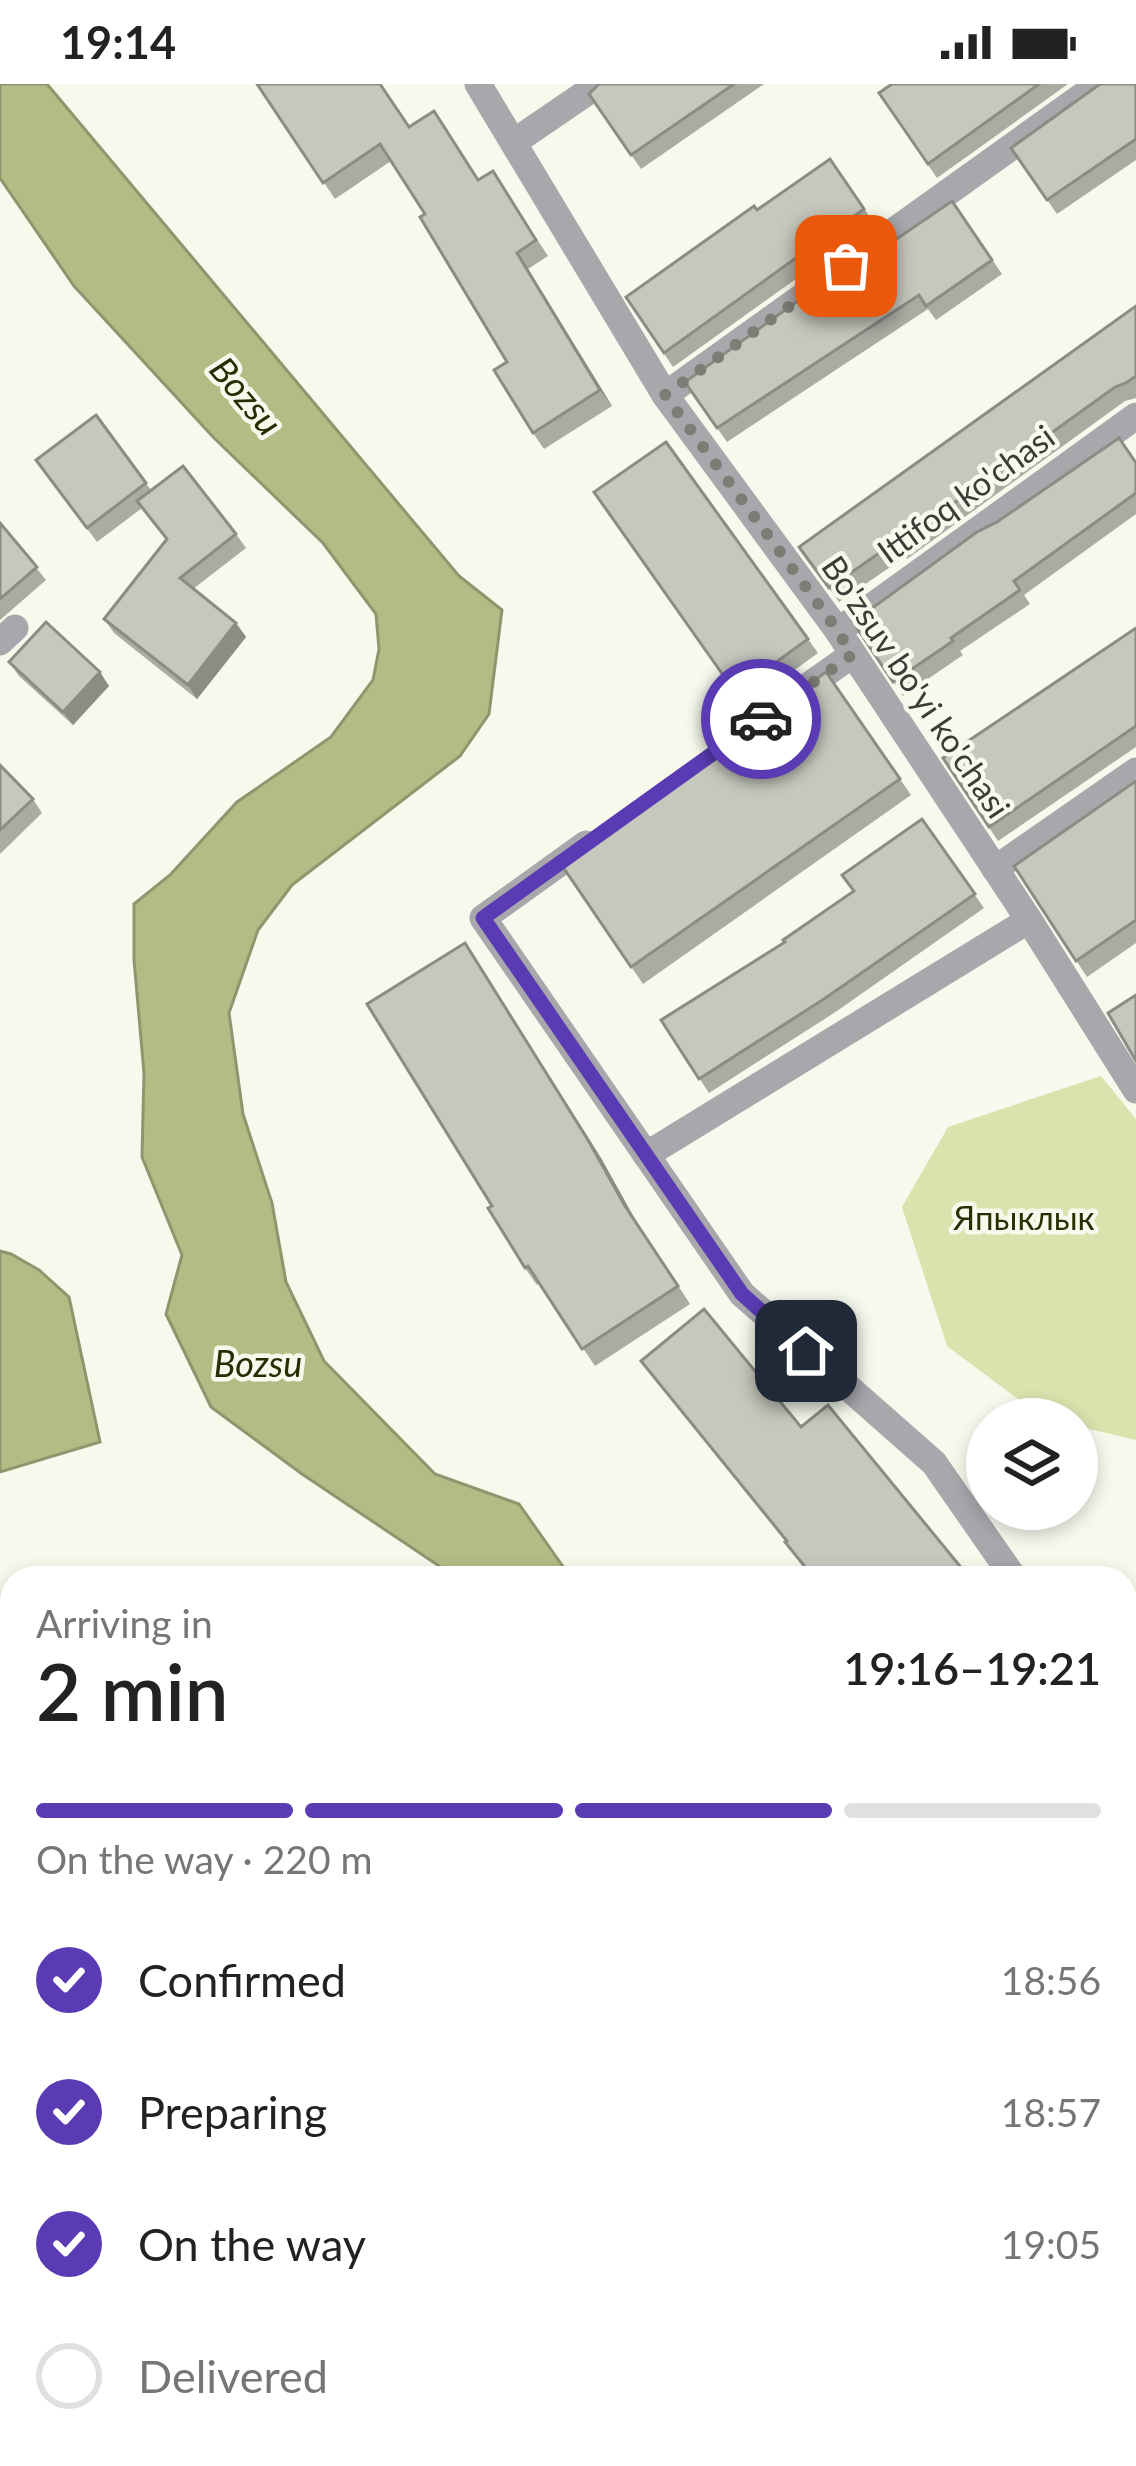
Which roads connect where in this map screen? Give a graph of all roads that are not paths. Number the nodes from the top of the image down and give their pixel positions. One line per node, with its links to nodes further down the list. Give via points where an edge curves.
1 (478, 84): 4 (street, Bo'zsuv bo'yi ko'chasi)
2 (599, 84): 4 (street)
3 (1099, 84): 5 (street)
4 (514, 142): 5 (street, Bo'zsuv bo'yi ko'chasi)
5 (665, 395): 7 (street, Bo'zsuv bo'yi ko'chasi)
6 (1136, 416): 7 (street, Ittifoq ko'chasi)
7 (845, 643): 8 (street, Ittifoq ko'chasi); 11 (street, Bo'zsuv bo'yi ko'chasi)
8 (774, 710)
9 (1136, 771): 11 (street)
10 (599, 835): 14 (street, via 483,918)
11 (995, 869): 12 (street, Bo'zsuv bo'yi ko'chasi)
12 (1029, 920): 13 (street, Bo'zsuv bo'yi ko'chasi); 14 (street)
13 (1136, 1090)
14 (646, 1155): 15 (street, via 742,1294 934,1463)
15 (1006, 1566)

